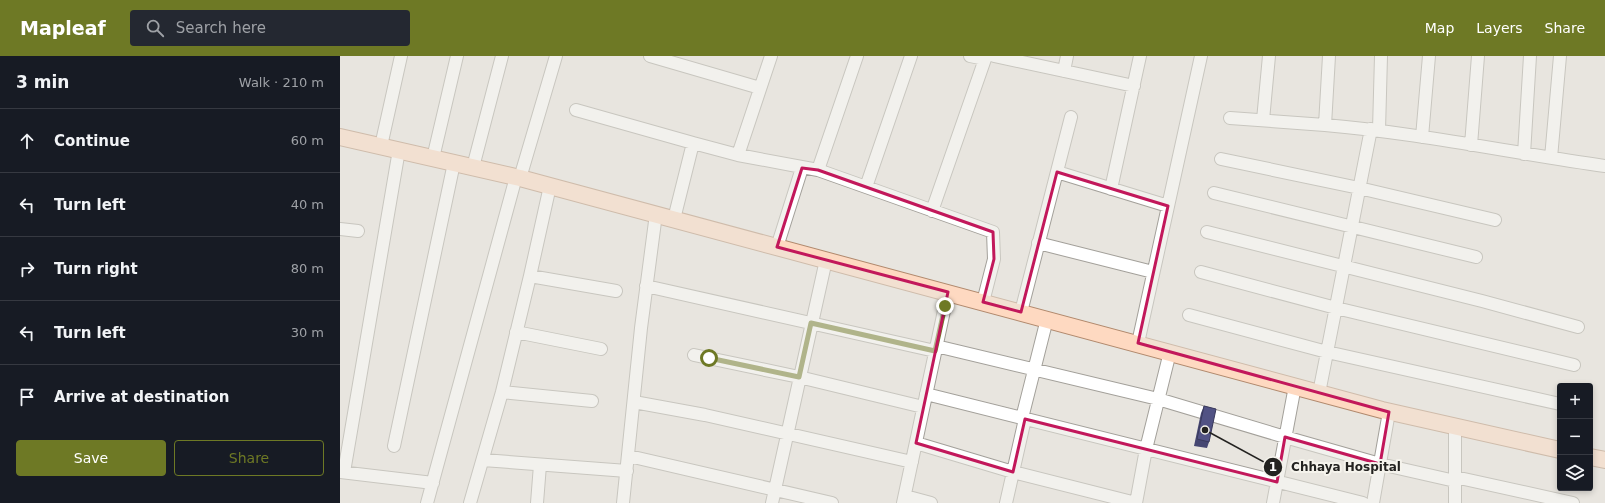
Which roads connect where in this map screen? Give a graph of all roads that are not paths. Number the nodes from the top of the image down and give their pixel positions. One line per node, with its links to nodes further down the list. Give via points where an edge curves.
1 (401, 56): 34 (street)
2 (457, 56): 38 (street)
3 (502, 56): 43 (street)
4 (556, 56): 47 (street)
5 (650, 56): 23 (street)
6 (771, 56): 23 (street)
7 (857, 56): 45 (street)
8 (911, 56): 49 (street)
9 (970, 56): 20 (street)
10 (1066, 56): 21 (street)
11 (1140, 56): 22 (street)
12 (1201, 56): 53 (street)
13 (1269, 56): 27 (street)
14 (1328, 56): 28 (street)
15 (1381, 56): 29 (street)
16 (1429, 56): 31 (street)
17 (1478, 56): 33 (street)
18 (1530, 56): 36 (street)
19 (1560, 56): 39 (street)
20 (988, 57): 21 (street); 54 (street)
21 (1064, 71): 22 (street)
22 (1134, 86): 51 (street)
23 (760, 88): 37 (street)
24 (576, 110): 32 (street)
25 (1071, 117): 46 (street)
26 (1230, 118): 27 (street)
27 (1263, 120): 28 (street)
28 (1325, 125): 29 (street)
29 (1375, 130): 31 (street); 50 (street)
30 (340, 137): 34 (main road)
31 (1422, 137): 33 (street)
32 (693, 143): 37 (street); 56 (street)
33 (1471, 145): 36 (street)
34 (381, 146): 35 (main road)
35 (399, 150): 38 (main road); 115 (street)
36 (1524, 154): 39 (street)
37 (738, 155): 44 (street)
38 (433, 158): 41 (main road)
39 (1551, 158): 42 (street)
40 (1221, 160): 50 (street)
41 (454, 163): 43 (main road); 105 (street)
42 (1605, 166)
43 (474, 167): 47 (main road)
44 (802, 168): 45 (street); 63 (street)
45 (818, 170): 49 (street)
46 (1057, 172): 51 (street); 62 (street)
47 (518, 178): 48 (main road); 120 (street)
48 (550, 186): 55 (main road); 69 (street)
49 (866, 187): 54 (street)
50 (1359, 188): 57 (street); 58 (street)
51 (1111, 189): 53 (street)
52 (1214, 193): 58 (street)
53 (1168, 206): 67 (street)
54 (932, 211): 73 (street, via 993,232 994,259)
55 (656, 214): 56 (main road); 70 (street)
56 (674, 219): 63 (main road)
57 (1495, 220)
58 (1351, 228): 64 (street); 66 (street)
59 (340, 229): 60 (street)
60 (358, 231)
61 (1207, 232): 66 (street)
62 (1038, 243): 67 (street); 75 (street)
63 (777, 247): 65 (main road)
64 (1476, 258)
65 (826, 260): 72 (main road); 78 (street)
66 (1344, 267): 74 (street); 79 (street)
67 (1153, 272): 81 (street)
68 (1201, 272): 74 (street)
69 (530, 276): 71 (street); 80 (street)
70 (646, 286): 78 (street); 96 (street)
71 (616, 291)
72 (948, 292): 73 (main road); 83 (street)
73 (983, 302): 75 (main road)
74 (1336, 308): 85 (street); 87 (street)
75 (1021, 312): 77 (main road)
76 (1189, 315): 85 (street)
77 (1047, 319): 81 (main road); 88 (street)
78 (811, 323): 83 (street); 89 (street)
79 (1578, 327)
80 (516, 332): 82 (street); 91 (street)
81 (1138, 343): 84 (main road)
82 (601, 349)
83 (936, 349): 88 (street); 93 (street)
84 (1170, 352): 90 (main road); 94 (street)
85 (1327, 352): 92 (street); 97 (street)
86 (694, 355): 89 (street)
87 (1574, 365)
88 (1034, 370): 94 (street); 100 (street)
89 (799, 377): 98 (street); 102 (street)
90 (1295, 386): 92 (main road); 103 (street)
91 (502, 392): 95 (street); 110 (street)
92 (1319, 393): 99 (main road)
93 (926, 394): 98 (street); 100 (street)
94 (1158, 399): 103 (street); 106 (street)
95 (592, 401)
96 (634, 402): 102 (street, via 705,415); 108 (street)
97 (1557, 403)
98 (924, 407): 104 (street)
99 (1389, 412): 101 (main road); 113 (street)
100 (1023, 419): 106 (street); 117 (street)
101 (1455, 426): 107 (main road); 118 (street)
102 (787, 435): 112 (street); 121 (street)
103 (1285, 437): 113 (street); 119 (street)
104 (916, 443): 112 (street); 117 (street)
105 (394, 446)
106 (1146, 449): 119 (street); 131 (street)
107 (1557, 449)
108 (629, 456): 116 (street); 121 (street)
109 (1593, 458): 111 (main road)
110 (483, 460): 114 (street); 124 (street)
111 (1605, 460)
112 (912, 462): 122 (street)
113 (1380, 464): 118 (street); 134 (street)
114 (540, 465): 116 (street); 125 (street)
115 (342, 472): 120 (street)
116 (627, 472): 126 (street)
117 (1013, 472): 130 (street); 131 (street)
118 (1455, 479): 135 (street); 136 (street)
119 (1277, 482): 132 (street); 133 (street)
120 (433, 483): 123 (street)
121 (775, 491): 127 (street); 128 (street)
122 (904, 499): 129 (street)
123 (427, 503)
124 (470, 503)
125 (537, 503)
126 (624, 503)
127 (772, 503)
128 (832, 503)
129 (931, 503)
130 (1006, 503)
131 (1136, 503)
132 (1273, 503)
133 (1363, 503)
134 (1374, 503)
135 (1455, 503)
136 (1573, 503)

